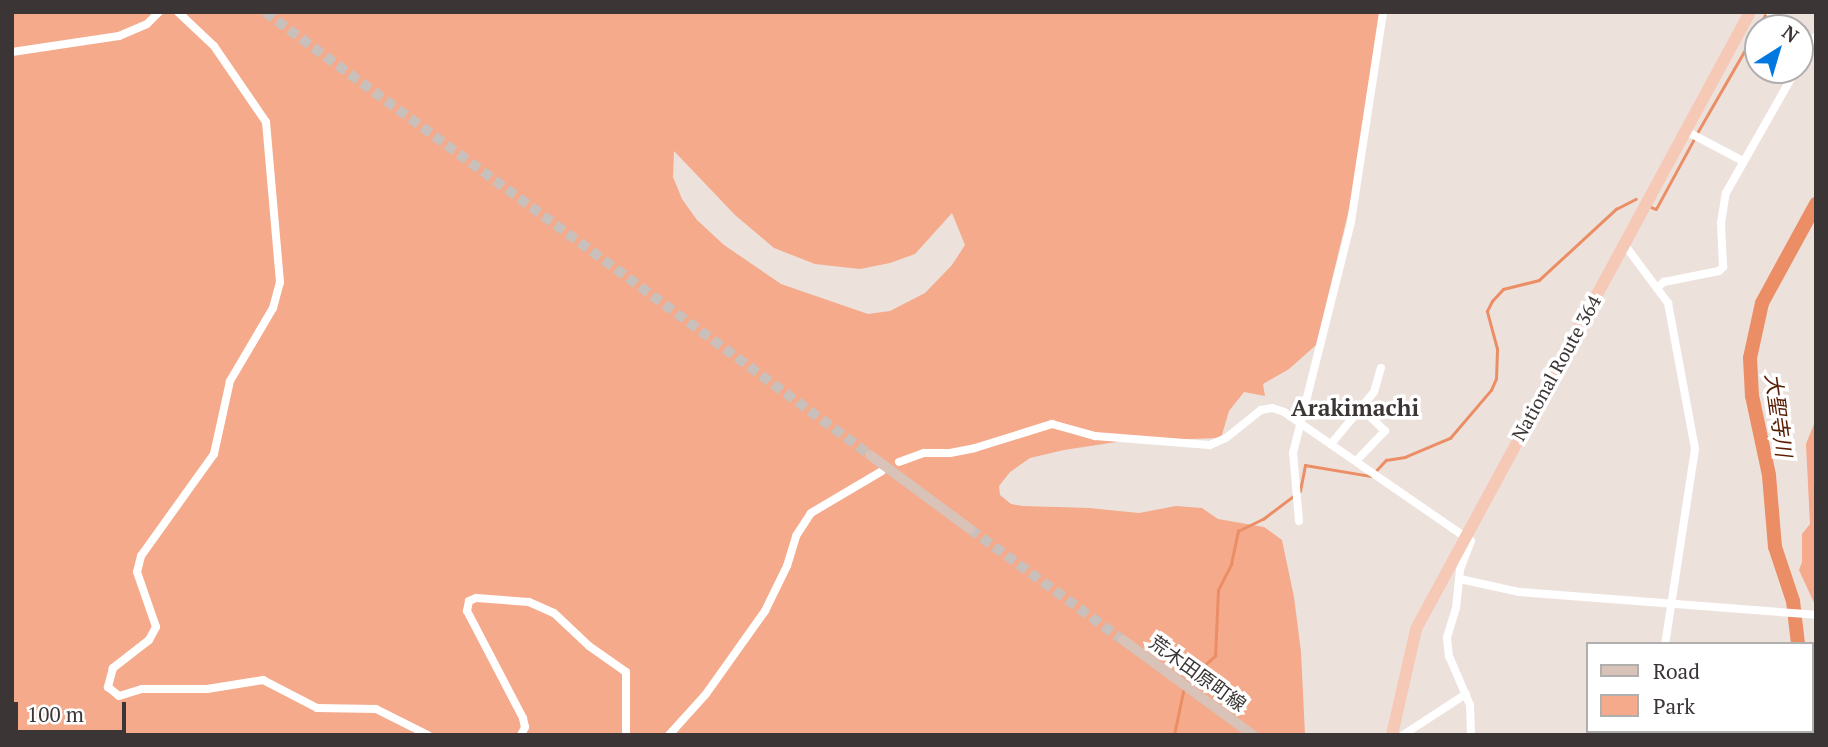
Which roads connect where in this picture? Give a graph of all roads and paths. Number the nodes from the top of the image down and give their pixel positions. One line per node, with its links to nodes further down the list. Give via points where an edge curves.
1 (159, 12): 5 (street, via 147,24 119,36)
2 (178, 12): 28 (street, via 214,46 266,122 280,282 273,308 230,381 214,454 141,556 137,572 156,626 149,640 113,668 108,687 119,696 142,689 207,689 263,680 317,708 376,709)
3 (1383, 12): 13 (street, via 1351,222)
4 (1750, 12): 7 (highway, National Route 364)
5 (12, 52)
6 (1788, 84): 8 (street)
7 (1686, 131): 8 (street); 9 (highway, National Route 364)
8 (1743, 161): 10 (street, via 1724,198 1723,267)
9 (1624, 244): 10 (street); 21 (highway, National Route 364)
10 (1658, 287): 23 (street, via 1668,303 1695,449)
11 (1381, 368): 12 (street, via 1374,392)
12 (1361, 408): 14 (street); 16 (street, via 1385,431)
13 (1298, 421): 14 (street); 17 (street, via 1267,409 1210,445 1102,437 1052,424 988,445 924,453); 19 (street, via 1293,467)
14 (1331, 444): 16 (street)
15 (870, 455): 20 (main road)
16 (1356, 461): 21 (street)
17 (899, 462)
18 (882, 471): 31 (street, via 811,513 796,536 765,611 706,694)
19 (1299, 521)
20 (970, 528)
21 (1464, 536): 22 (street, via 1471,545); 33 (highway, National Route 364, via 1416,629)
22 (1460, 579): 23 (street, via 1518,592); 27 (street, via 1448,650)
23 (1671, 606): 24 (street); 26 (street)
24 (1816, 615)
25 (1123, 640): 32 (main road, 荒木田原町線)
26 (1665, 642)
27 (1466, 694): 34 (street); 35 (street)
28 (428, 735)
29 (521, 735): 30 (street, via 523,718 467,611 469,601 475,598 529,602 554,613 626,672)
30 (625, 735)
31 (669, 735)
32 (1253, 735)
33 (1392, 735)
34 (1403, 735)
35 (1471, 735)

